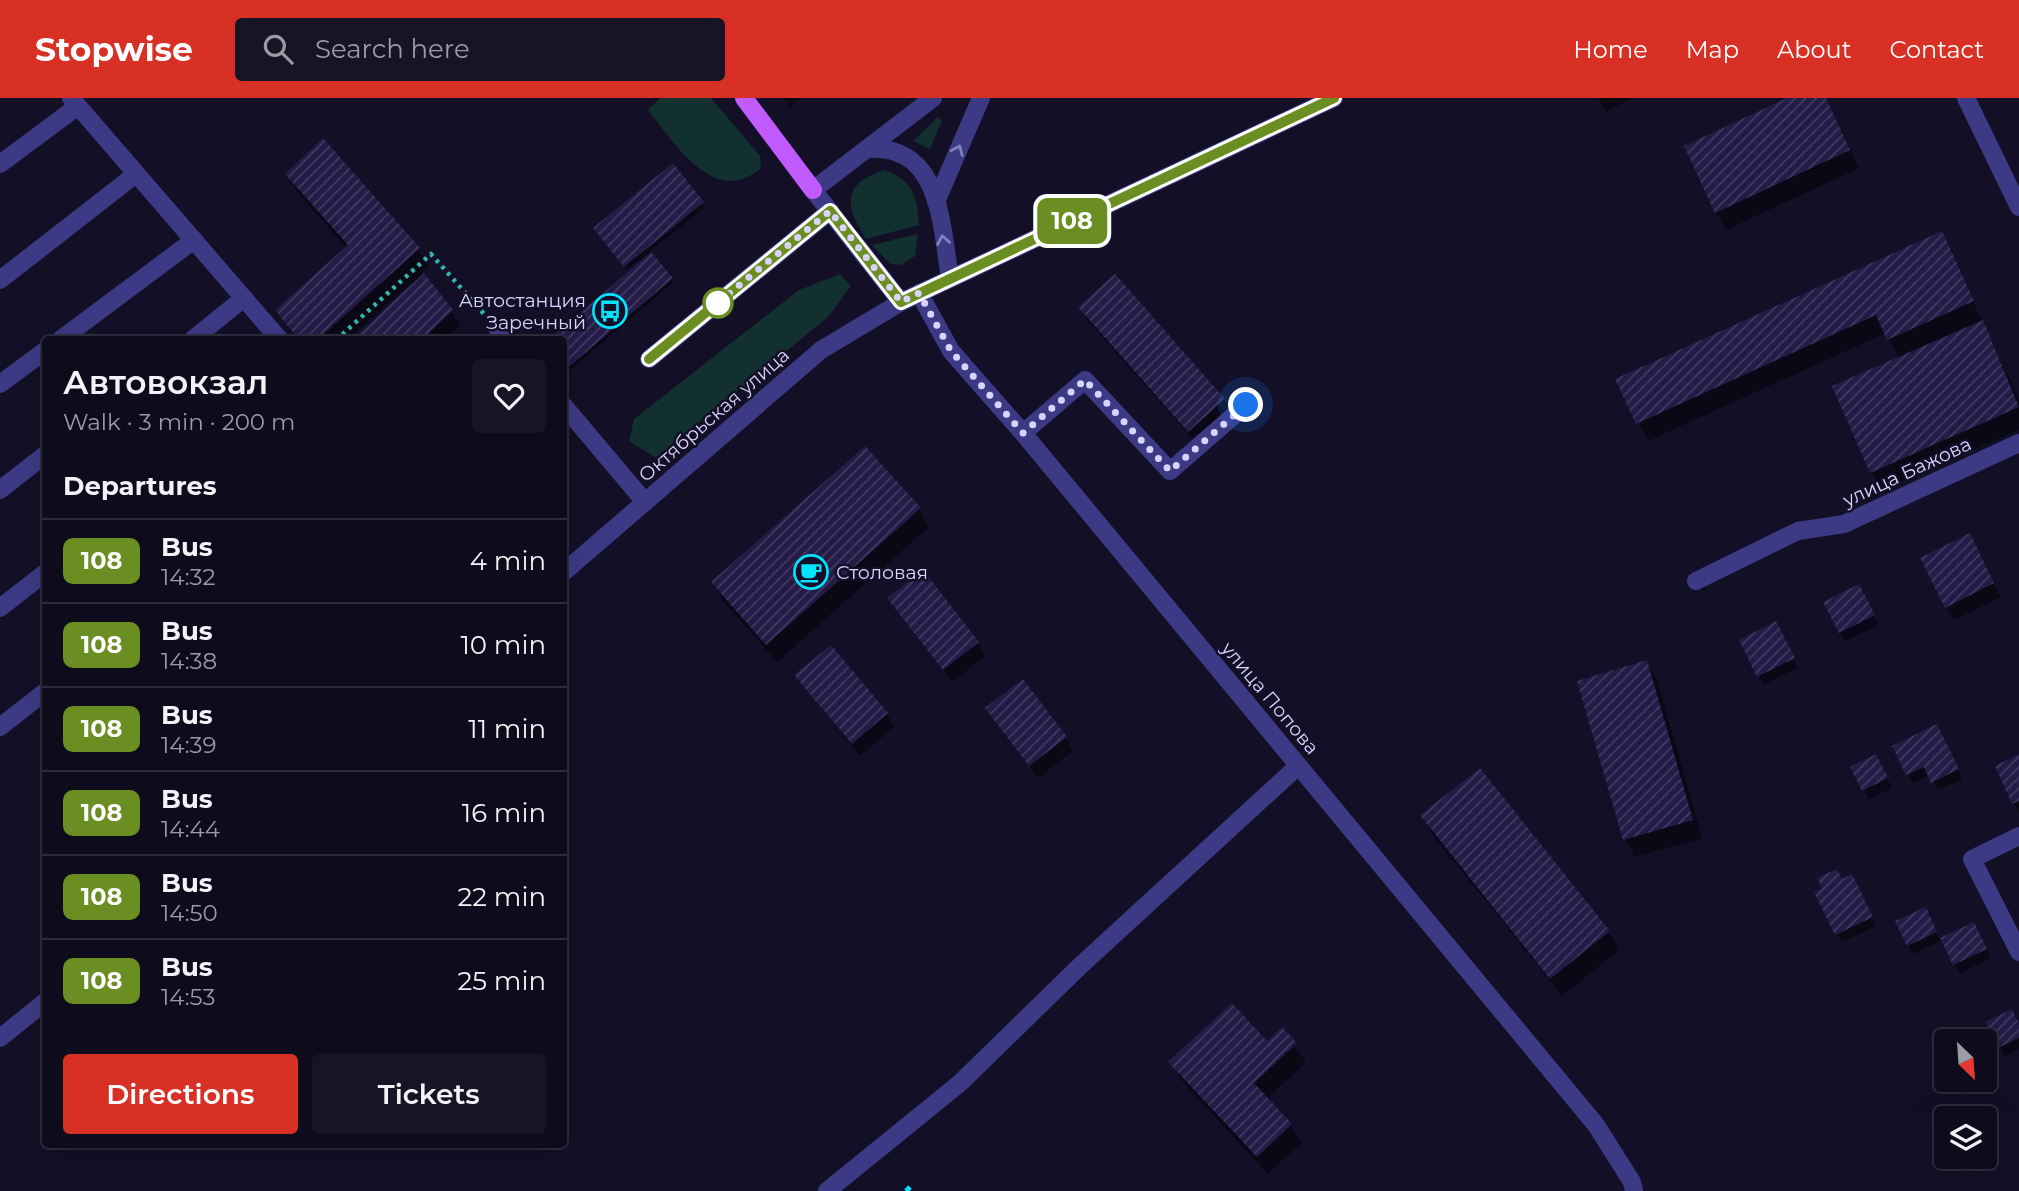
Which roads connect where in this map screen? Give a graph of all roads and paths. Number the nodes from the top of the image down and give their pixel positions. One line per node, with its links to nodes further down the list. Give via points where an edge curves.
1 (744, 98): 10 (main road)
2 (933, 98): 7 (street)
3 (981, 98): 11 (street, one-way to 3)
4 (1334, 98): 15 (street)
5 (1966, 98): 12 (street)
6 (74, 102): 8 (street); 9 (street)
7 (866, 149): 10 (street); 11 (street, via 899,152 916,163)
8 (0, 164)
9 (136, 174): 14 (street); 16 (street)
10 (813, 190): 13 (street)
11 (936, 202): 15 (street, one-way to 11)
12 (2019, 207)
13 (830, 211): 19 (street); 26 (street)
14 (194, 240): 18 (street); 21 (street)
15 (950, 278): 17 (street, Октябрьская улица)
16 (0, 280)
17 (919, 293): 19 (street, Октябрьская улица); 30 (street, улица Попова, via 951,351)
18 (244, 298): 22 (street); 23 (street)
19 (901, 302): 34 (street, Октябрьская улица, via 821,350)
20 (502, 334): 24 (path, via 431,254)
21 (65, 336)
22 (196, 336)
23 (277, 336)
24 (340, 336)
25 (42, 353): 27 (street)
26 (649, 359)
27 (0, 384)
28 (1246, 405): 30 (street, via 1170,471 1085,380)
29 (567, 410): 34 (street)
30 (1023, 433): 41 (street, улица Попова)
31 (2019, 443): 37 (street, улица Бажова, via 1844,524 1798,531)
32 (42, 457): 33 (street)
33 (0, 490)
34 (645, 502): 35 (street, Октябрьская улица)
35 (567, 569)
36 (42, 575): 38 (street)
37 (1696, 582)
38 (0, 608)
39 (42, 694): 40 (street)
40 (0, 727)
41 (1298, 766): 46 (street, via 960,1083); 47 (street, улица Попова, via 1596,1125)
42 (2019, 836): 43 (street, via 1972,859)
43 (2019, 952)
44 (42, 1004): 45 (street)
45 (0, 1038)
46 (827, 1191)
47 (1634, 1191)

